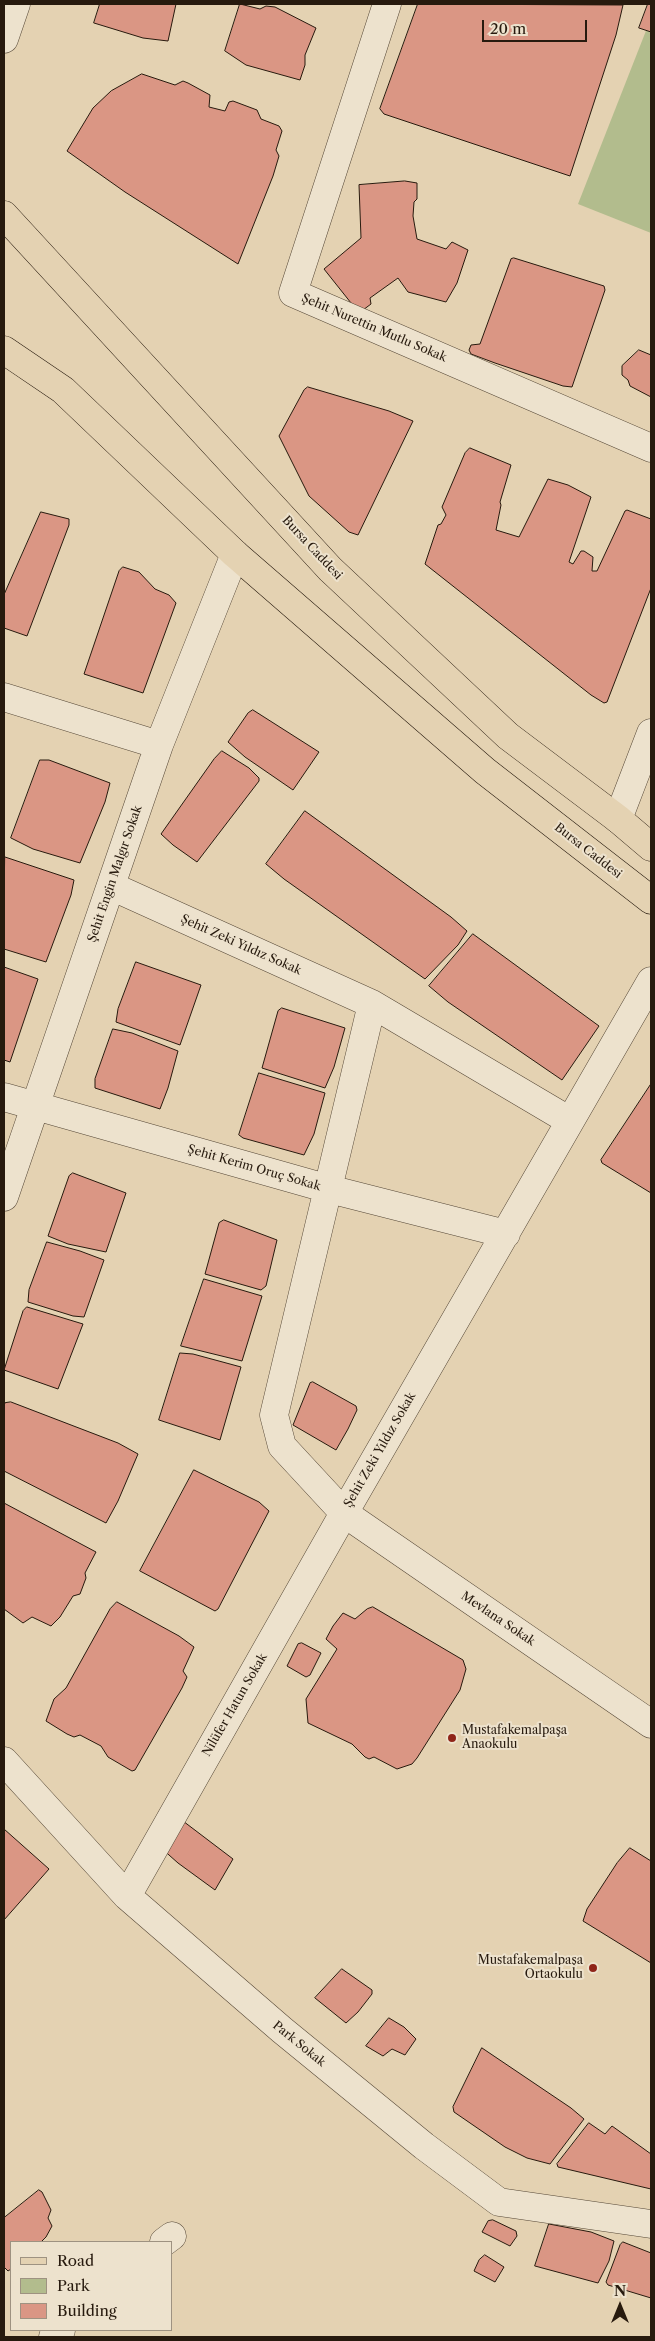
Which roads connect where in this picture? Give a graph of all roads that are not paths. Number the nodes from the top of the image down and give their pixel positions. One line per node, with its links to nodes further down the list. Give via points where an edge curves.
1 (16, 4): 3 (street)
2 (387, 4): 6 (street, Şehit Nurettin Mutlu Sokak, via 293,293)
3 (4, 39)
4 (4, 216): 11 (main road, Bursa Caddesi, via 330,569 508,736)
5 (4, 350): 7 (main road, Bursa Caddesi, via 63,390)
6 (651, 448)
7 (235, 554): 10 (street, Şehit Engin Malgır Sokak); 14 (main road, Bursa Caddesi, via 485,771)
8 (4, 697): 10 (street)
9 (651, 733): 11 (street)
10 (159, 745): 13 (street, Şehit Engin Malgır Sokak)
11 (618, 818): 12 (main road, Bursa Caddesi)
12 (651, 847)
13 (111, 886): 16 (street, Şehit Zeki Yıldız Sokak); 18 (street, Şehit Engin Malgır Sokak)
14 (651, 900)
15 (651, 980): 19 (street, Şehit Zeki Yıldız Sokak)
16 (372, 1004): 19 (street, Şehit Zeki Yıldız Sokak); 20 (street, Şehit Zeki Yıldız Sokak)
17 (4, 1097): 18 (street, Şehit Kerim Oruç Sokak)
18 (35, 1106): 20 (street, Şehit Kerim Oruç Sokak); 21 (street, Şehit Engin Malgır Sokak)
19 (570, 1121): 22 (street, Şehit Zeki Yıldız Sokak)
20 (329, 1189): 22 (street, Şehit Kerim Oruç Sokak); 23 (street, Şehit Zeki Yıldız Sokak, via 274,1416 282,1446)
21 (4, 1197)
22 (506, 1234): 23 (street, Şehit Zeki Yıldız Sokak)
23 (344, 1513): 24 (street, Mevlana Sokak); 26 (street, Nilüfer Hatun Sokak)
24 (651, 1724)
25 (4, 1761): 26 (street, Park Sokak)
26 (127, 1896): 27 (street, Park Sokak, via 282,2030 498,2202)
27 (651, 2224)

